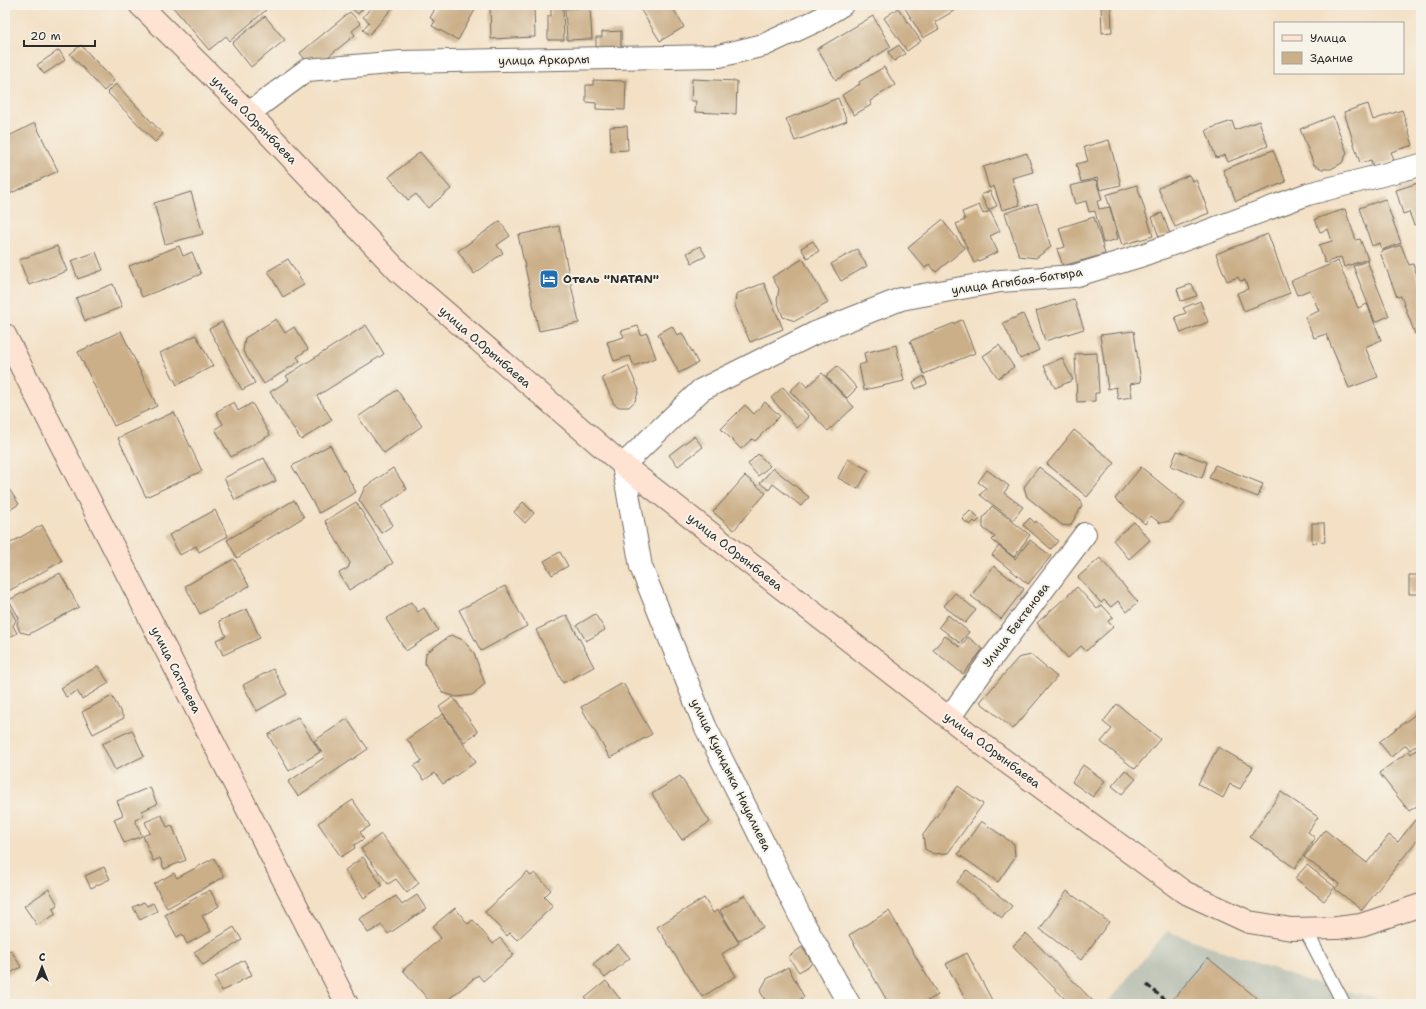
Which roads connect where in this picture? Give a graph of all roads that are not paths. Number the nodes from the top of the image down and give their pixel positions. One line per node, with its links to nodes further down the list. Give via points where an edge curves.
1 (140, 5): 3 (street, улица О.Орынбаева)
2 (842, 5): 3 (street, улица Аркарлы, via 816,21 764,45 719,56 401,62 307,70)
3 (249, 113): 6 (street, улица О.Орынбаева, via 399,272)
4 (1421, 165): 6 (street, улица Агыбая-батыра, via 1308,194 1140,256 1074,276 1000,282 901,299 815,332 701,390)
5 (5, 335): 11 (street, улица Сатпаева)
6 (623, 465): 8 (street, улица О.Орынбаева); 12 (street, улица Куандыка Науалиева, via 641,567 705,726 804,924)
7 (1084, 534): 8 (street, Улица Бектенова)
8 (949, 718): 10 (street, улица О.Орынбаева, via 1184,892 1249,922)
9 (1421, 905): 10 (street, улица О.Орынбаева, via 1361,925)
10 (1305, 929): 13 (lane)
11 (347, 1004)
12 (849, 1004)
13 (1344, 1004)

